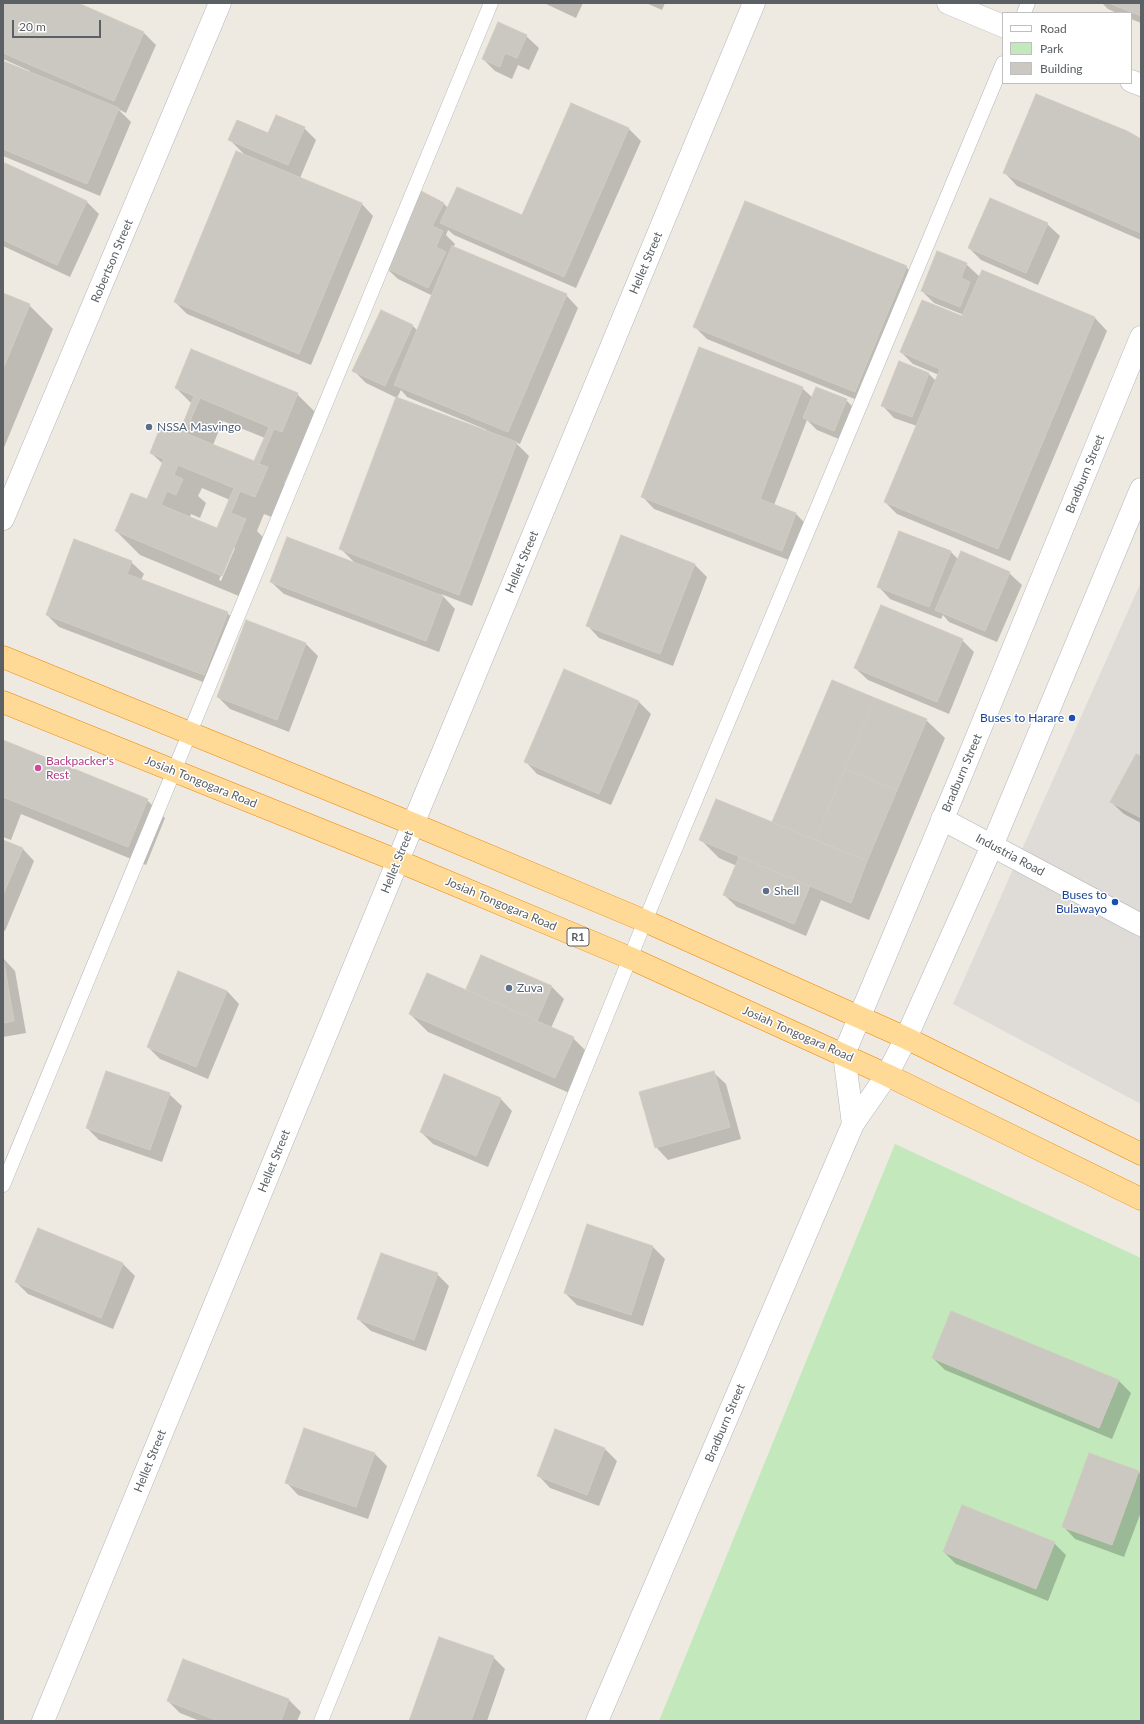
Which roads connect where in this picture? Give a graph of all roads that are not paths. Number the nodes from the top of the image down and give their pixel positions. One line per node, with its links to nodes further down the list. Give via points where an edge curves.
1 (220, 3): 9 (street, Robertson Street)
2 (491, 3): 12 (lane)
3 (754, 3): 15 (street, Hellet Street)
4 (948, 3): 5 (street)
5 (1002, 26)
6 (1002, 65): 18 (lane)
7 (1141, 338): 14 (street, Bradburn Street)
8 (1141, 490): 16 (street, Bradburn Street)
9 (3, 519)
10 (3, 657): 12 (highway)
11 (3, 702): 13 (highway, Josiah Tongogara Road / R1)
12 (189, 733): 13 (lane); 15 (highway)
13 (173, 771): 17 (highway, Josiah Tongogara Road / R1); 27 (lane)
14 (942, 818): 16 (street, Industria Road); 21 (street, Bradburn Street)
15 (413, 824): 17 (street, Hellet Street); 18 (highway)
16 (992, 846): 19 (street, Industria Road); 22 (street, Bradburn Street)
17 (398, 861): 20 (highway, Josiah Tongogara Road / R1); 29 (street, Hellet Street)
18 (645, 921): 20 (lane); 21 (highway)
19 (1141, 924)
20 (630, 958): 23 (highway, Josiah Tongogara Road / R1); 30 (lane)
21 (860, 1017): 22 (highway); 23 (street, Bradburn Street)
22 (906, 1038): 24 (street, Bradburn Street); 26 (highway)
23 (844, 1054): 24 (highway, Josiah Tongogara Road / R1); 25 (street)
24 (887, 1075): 25 (street, Bradburn Street); 28 (highway, Josiah Tongogara Road / R1)
25 (853, 1124): 31 (street, Bradburn Street)
26 (1141, 1154)
27 (3, 1185)
28 (1141, 1200)
29 (43, 1721)
30 (321, 1721)
31 (597, 1721)

